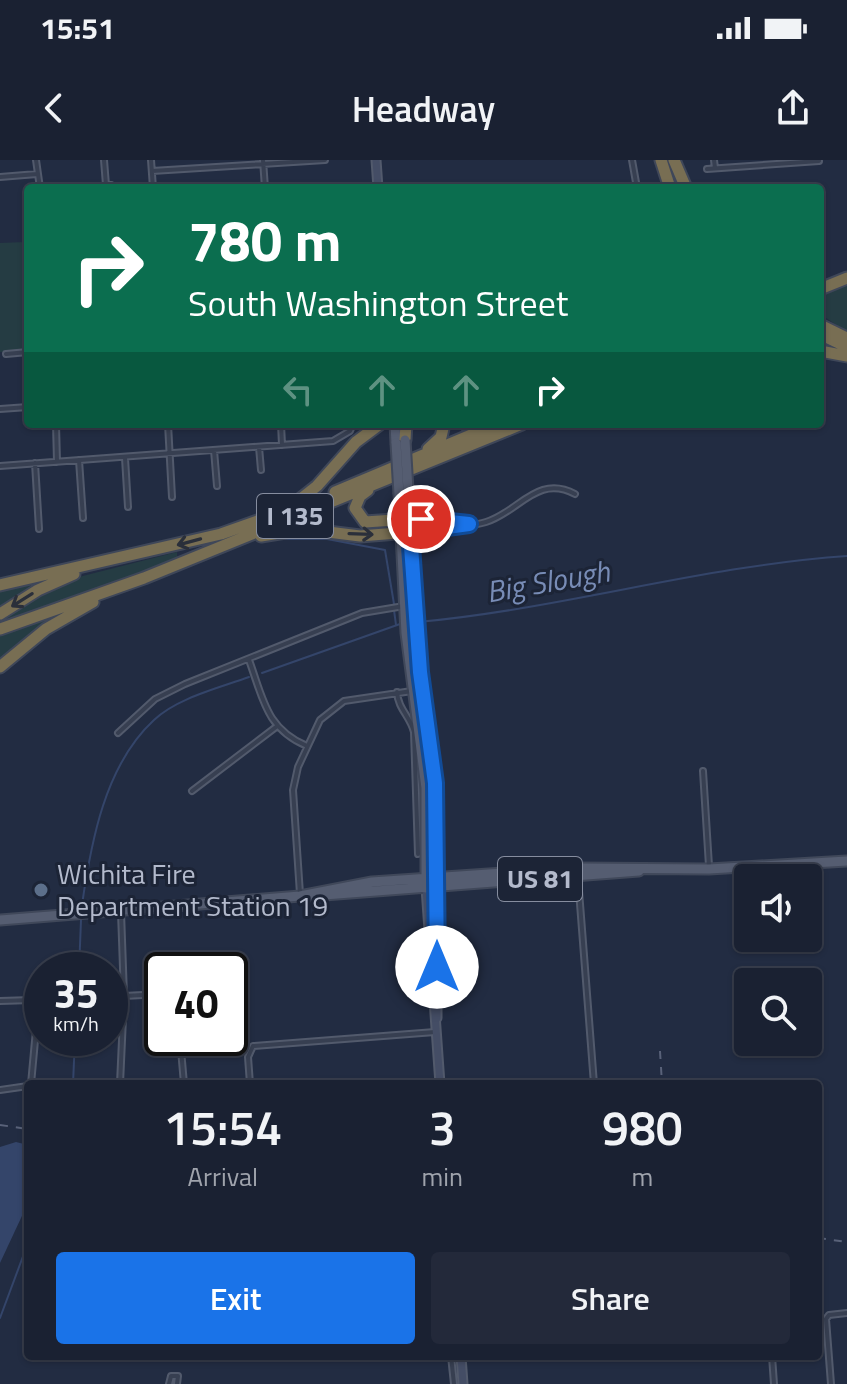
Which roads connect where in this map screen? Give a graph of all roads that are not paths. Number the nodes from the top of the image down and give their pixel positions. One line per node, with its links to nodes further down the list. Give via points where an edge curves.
1 (36, 160): 17 (street)
2 (104, 160): 20 (street)
3 (151, 160): 16 (street)
4 (325, 160): 12 (street)
5 (376, 160): 23 (street)
6 (632, 160): 24 (street)
7 (664, 160): 25 (highway); 26 (highway)
8 (674, 160): 27 (highway)
9 (714, 160): 14 (street)
10 (800, 161): 11 (street); 13 (street)
11 (819, 161)
12 (264, 162): 16 (street); 22 (street)
13 (757, 162): 14 (street)
14 (715, 168): 15 (street)
15 (707, 169)
16 (152, 171): 21 (street)
17 (37, 174): 18 (street); 19 (street)
18 (0, 177)
19 (39, 184)
20 (108, 184)
21 (153, 184)
22 (265, 184)
23 (378, 184)
24 (636, 184)
25 (669, 184)
26 (676, 184)
27 (684, 184)
28 (847, 279): 29 (highway)
29 (824, 288)
30 (824, 326): 32 (highway)
31 (824, 336): 33 (highway)
32 (847, 337)
33 (847, 347)
34 (24, 352): 36 (street)
35 (824, 352): 37 (highway)
36 (6, 354)
37 (847, 356)
38 (24, 407): 39 (street)
39 (0, 409)
40 (56, 428): 58 (street)
41 (168, 428): 54 (street)
42 (281, 428): 51 (street)
43 (351, 428): 51 (street, via 336,441)
44 (375, 428): 68 (highway, via 317,486)
45 (396, 428): 50 (main road)
46 (403, 428): 50 (highway)
47 (442, 428): 56 (highway, via 435,445)
48 (488, 428): 56 (highway, I 135)
49 (512, 428): 62 (highway, I 135)
50 (400, 441): 70 (main road, bridge)
51 (282, 445): 52 (street)
52 (259, 447): 53 (street); 61 (street)
53 (214, 450): 54 (street); 63 (street)
54 (170, 453): 55 (street); 65 (street)
55 (124, 457): 57 (street); 66 (street)
56 (414, 459): 68 (highway, I 135)
57 (79, 460): 58 (street); 67 (street)
58 (57, 462): 59 (street)
59 (35, 463): 60 (street); 71 (street)
60 (0, 466)
61 (261, 470)
62 (378, 482): 70 (highway, via 360,496 357,514 365,522); 73 (highway, I 135)
63 (217, 486)
64 (575, 494): 69 (street, via 551,487 486,522)
65 (172, 497)
66 (128, 507)
67 (83, 518)
68 (264, 519): 72 (highway, I 135, one-way to 72)
69 (469, 524): 70 (street); 70 (street, via 433,518)
70 (404, 526): 73 (highway, one-way to 70, via 285,531 322,529 360,536); 76 (main road); 81 (main road, via 418,632)
71 (39, 529)
72 (97, 565): 75 (highway, I 135); 77 (highway, one-way to 77, via 38,590)
73 (177, 565): 74 (highway, I 135)
74 (144, 578): 78 (highway, I 135); 80 (highway, via 46,629)
75 (0, 585)
76 (404, 609): 79 (street, via 362,613); 81 (main road)
77 (0, 614)
78 (0, 629)
79 (248, 659): 83 (street); 84 (street, via 155,699)
80 (0, 667)
81 (417, 690): 82 (street); 87 (main road); 87 (main road)
82 (397, 692): 85 (street, via 337,705 320,720); 87 (street, via 398,705 411,720)
83 (276, 727): 85 (street); 88 (street)
84 (118, 733)
85 (307, 746): 94 (street, via 293,790)
86 (703, 771): 91 (street)
87 (426, 787): 89 (street); 93 (main road); 93 (main road, via 432,791 435,827)
88 (192, 791)
89 (418, 854)
90 (847, 861): 91 (main road, US 81)
91 (709, 869): 92 (main road, US 81)
92 (577, 872): 93 (main road, US 81); 107 (street)
93 (432, 883): 94 (main road); 99 (street)
94 (303, 896): 95 (main road)
95 (120, 910): 96 (main road); 97 (street)
96 (0, 920)
97 (122, 952)
98 (0, 1001): 102 (street, via 32,1000 38,1008)
99 (436, 1032): 105 (street, via 251,1048); 106 (street)
100 (121, 1056): 103 (street)
101 (182, 1056): 104 (street)
102 (31, 1080)
103 (120, 1080)
104 (184, 1080)
105 (250, 1080)
106 (440, 1080)
107 (594, 1080)
108 (24, 1086): 109 (street)
109 (0, 1090)
110 (847, 1313): 119 (street, via 827,1316)
111 (451, 1360): 116 (street)
112 (461, 1360): 117 (street)
113 (772, 1360): 118 (street)
114 (169, 1384): 115 (street, via 175,1375)
115 (177, 1384)
116 (454, 1384)
117 (463, 1384)
118 (774, 1384)
119 (831, 1384)

